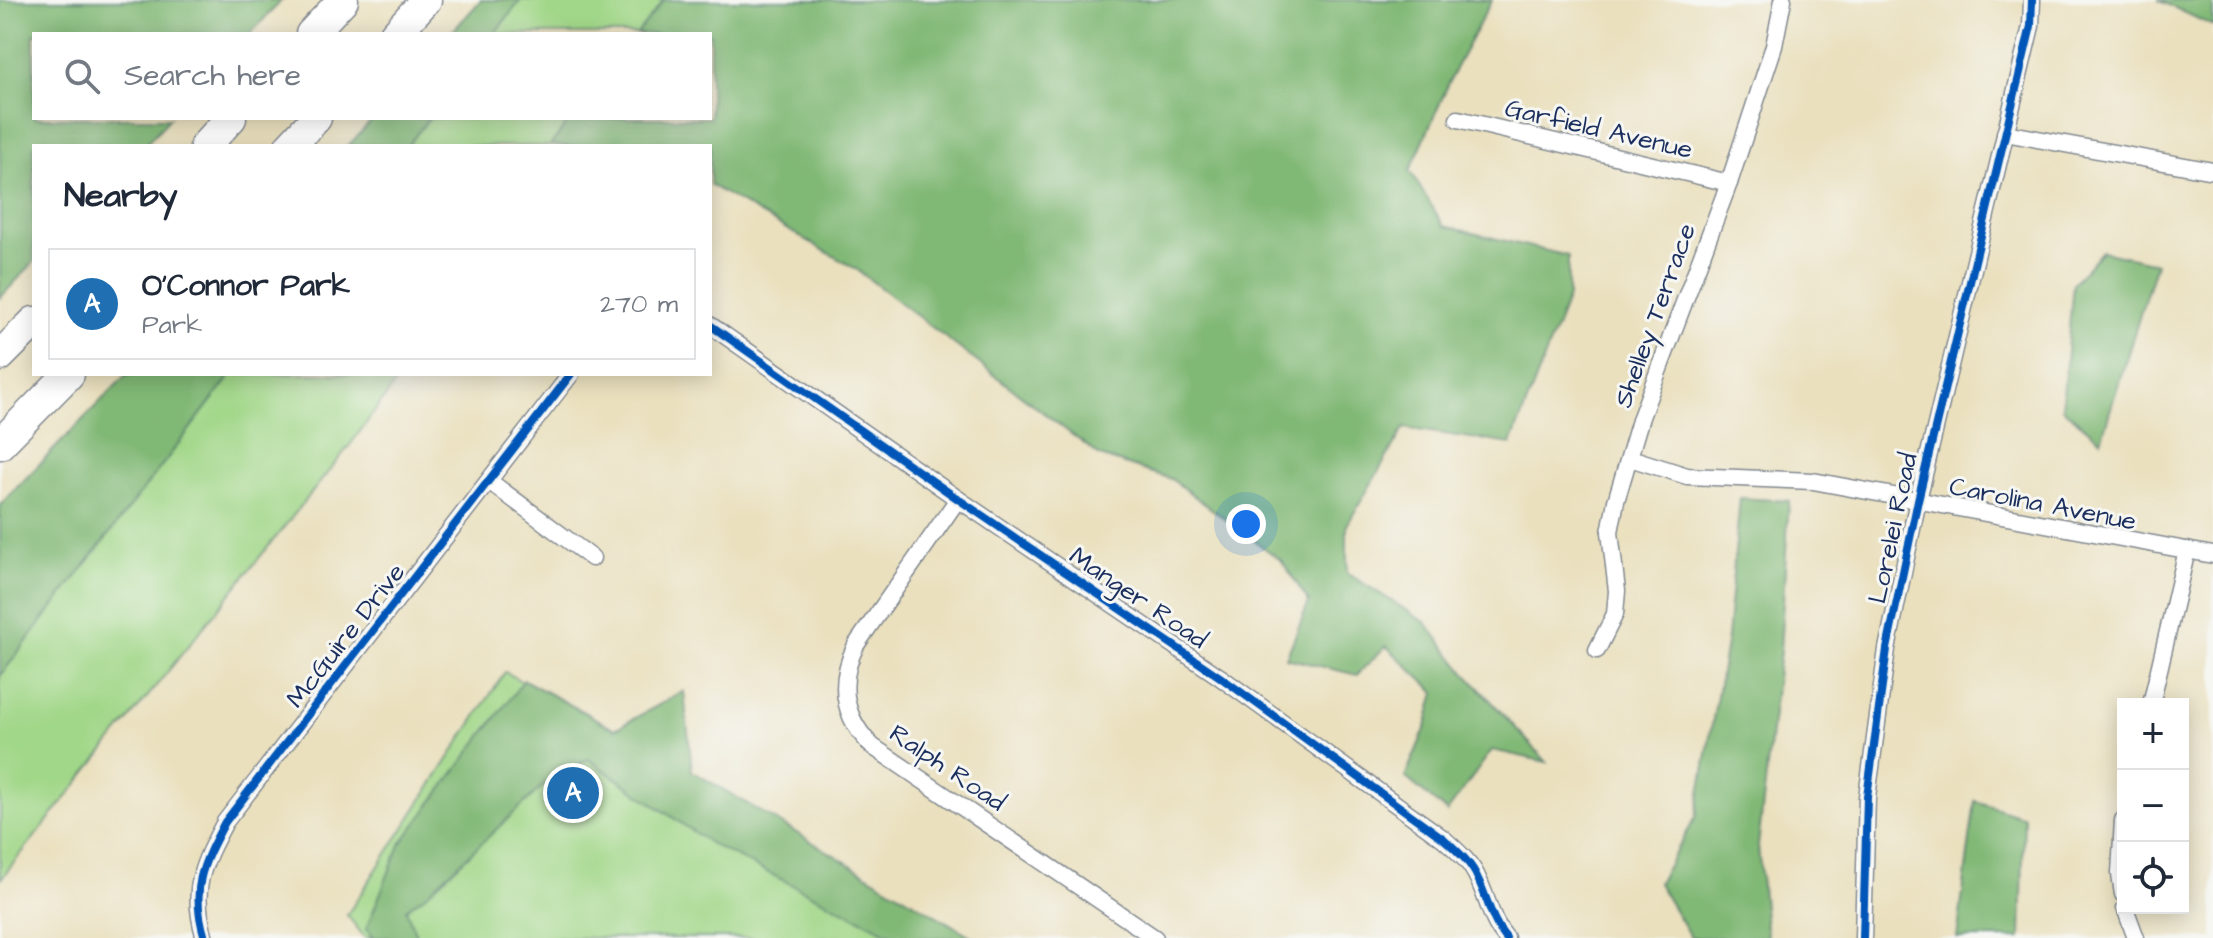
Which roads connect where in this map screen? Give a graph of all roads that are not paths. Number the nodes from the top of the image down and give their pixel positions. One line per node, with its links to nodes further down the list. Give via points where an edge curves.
1 (343, 0): 5 (highway)
2 (426, 0): 6 (highway)
3 (1783, 0): 14 (street, Shelley Terrace, via 1774,46)
4 (2032, 0): 10 (street, Lorelei Road, via 2031,26)
5 (313, 32)
6 (397, 32)
7 (1458, 119): 14 (street, Garfield Avenue)
8 (229, 120): 11 (highway)
9 (314, 120): 12 (highway)
10 (2005, 133): 13 (street); 24 (street, Lorelei Road)
11 (207, 144)
12 (292, 144)
13 (2213, 171)
14 (1729, 183): 21 (street, Shelley Terrace)
15 (32, 324): 17 (highway)
16 (712, 326): 23 (street, Manger Road)
17 (0, 356)
18 (67, 376): 20 (highway)
19 (569, 376): 22 (street, McGuire Drive)
20 (0, 444)
21 (1630, 458): 24 (street, Carolina Avenue, via 1687,476 1813,481); 28 (street, Shelley Terrace, via 1610,532 1615,614)
22 (489, 481): 27 (street); 31 (street, McGuire Drive, via 225,822 197,884)
23 (958, 499): 32 (street, Ralph Road, via 849,659 844,690 852,721 872,746); 33 (street, Manger Road, via 1220,677 1444,839 1478,877)
24 (1918, 500): 25 (street, Carolina Avenue); 34 (street, Lorelei Road, via 1874,732)
25 (2187, 550): 26 (street, Carolina Avenue); 29 (street)
26 (2213, 555)
27 (592, 558)
28 (1597, 650)
29 (2152, 698)
30 (2127, 914): 35 (street)
31 (205, 938)
32 (1155, 938)
33 (1506, 938)
34 (1863, 938)
35 (2136, 938)

